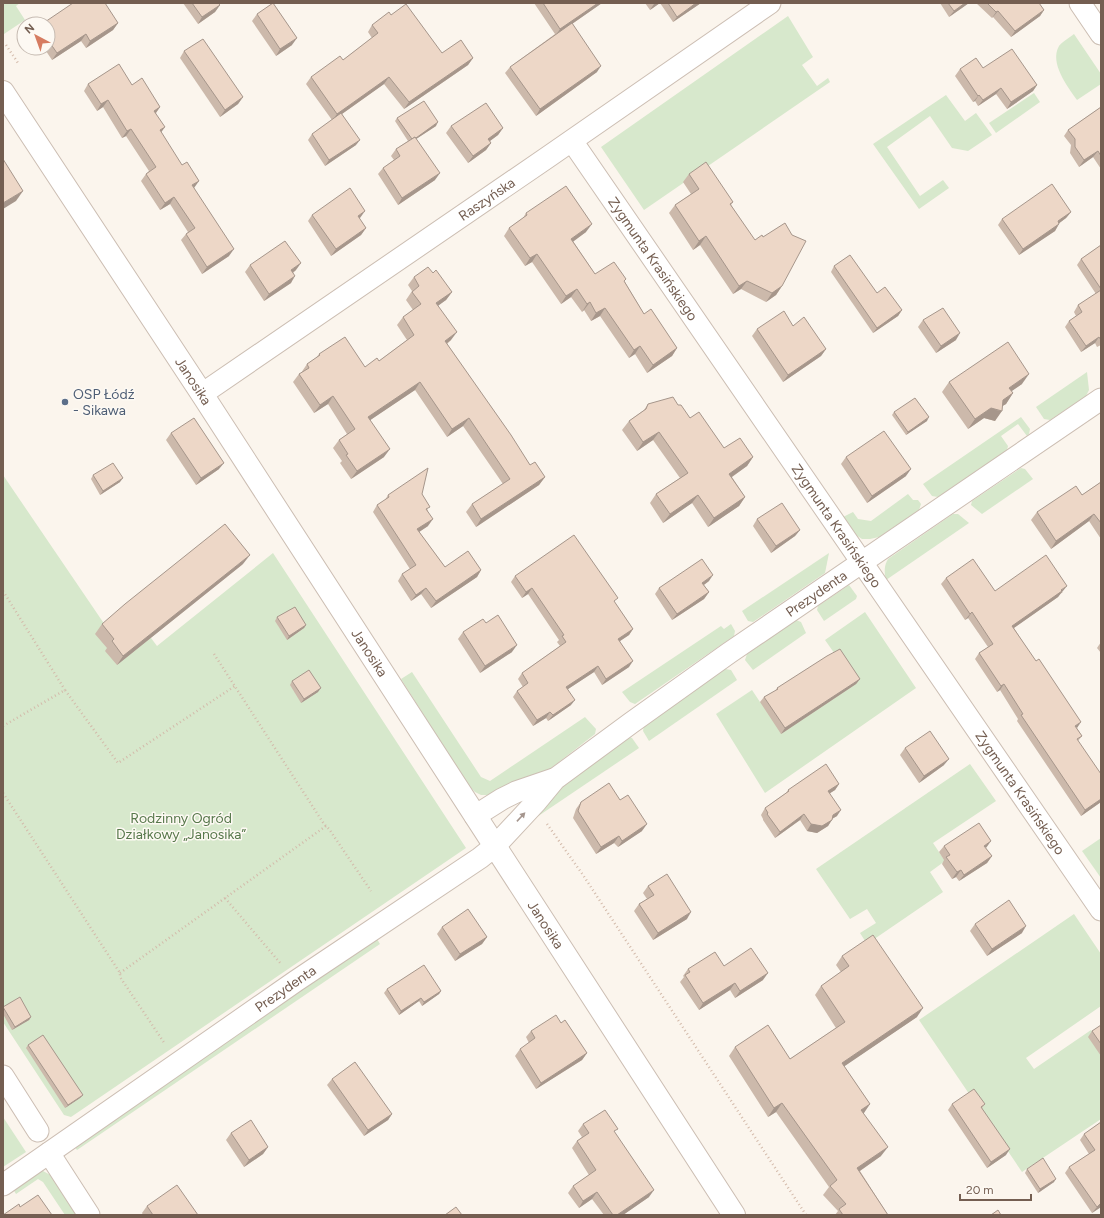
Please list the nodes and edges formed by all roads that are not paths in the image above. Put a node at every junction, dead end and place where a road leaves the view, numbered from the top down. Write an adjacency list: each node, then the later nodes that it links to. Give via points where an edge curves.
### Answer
1 (770, 3): 5 (street, Raszyńska)
2 (1080, 3): 3 (street)
3 (1101, 34)
4 (3, 92): 6 (street, Janosika)
5 (572, 140): 6 (street, Raszyńska); 8 (street, Zygmunta Krasińskiego)
6 (202, 394): 10 (street, Janosika)
7 (1101, 399): 8 (street, Prezydenta)
8 (862, 562): 9 (street, Prezydenta, via 728,653); 12 (street, Zygmunta Krasińskiego)
9 (555, 779): 10 (street, Prezydenta, via 516,792); 11 (street, Prezydenta, one-way to 9)
10 (475, 816): 11 (street, Janosika)
11 (495, 846): 15 (street, Prezydenta); 19 (street, Janosika)
12 (1101, 910)
13 (3, 1076): 14 (street)
14 (38, 1131): 15 (street); 16 (street)
15 (67, 1141): 16 (street, Prezydenta)
16 (40, 1159): 17 (street, Prezydenta); 18 (street)
17 (3, 1185)
18 (89, 1215)
19 (734, 1215)

